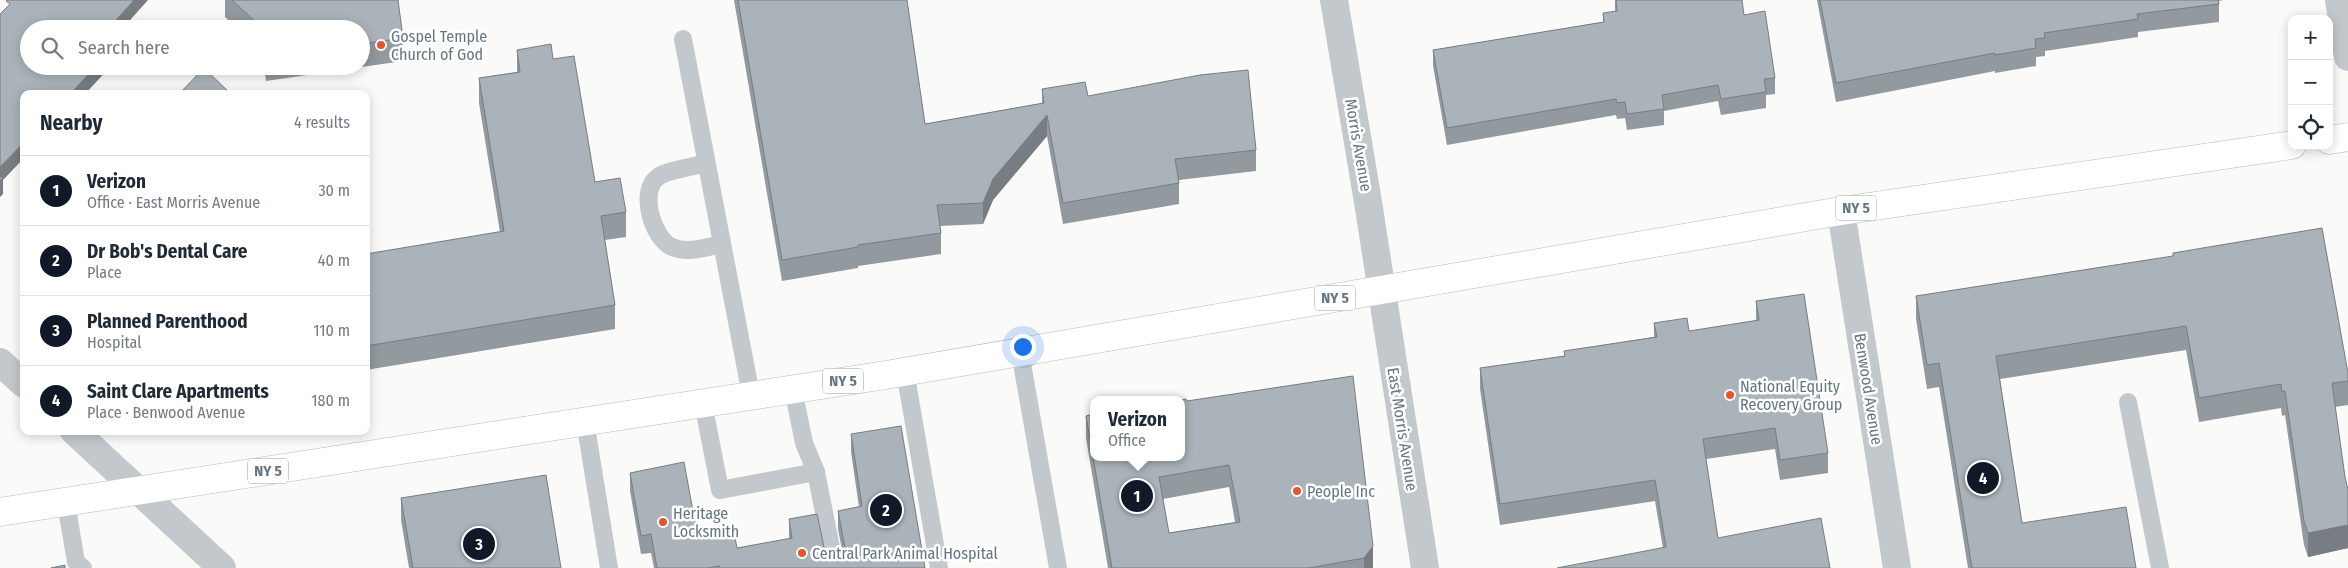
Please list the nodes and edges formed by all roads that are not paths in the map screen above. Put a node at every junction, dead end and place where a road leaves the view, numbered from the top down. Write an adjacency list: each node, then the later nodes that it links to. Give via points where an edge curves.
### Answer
1 (1334, 0): 11 (street, Morris Avenue)
2 (2339, 0): 4 (street)
3 (683, 40): 8 (lane)
4 (2348, 57)
5 (2348, 137): 6 (main road)
6 (2333, 139)
7 (2288, 146): 9 (main road, NY 5)
8 (706, 163): 10 (lane); 10 (lane, via 658,176 648,197 658,237 672,247 690,250)
9 (1841, 211): 11 (main road, NY 5); 33 (street, Benwood Avenue)
10 (722, 244): 17 (lane)
11 (1381, 290): 12 (main road, NY 5); 32 (street, East Morris Avenue)
12 (1020, 352): 14 (main road, NY 5); 31 (lane)
13 (0, 362): 15 (street)
14 (905, 371): 16 (main road, NY 5); 30 (lane)
15 (20, 380)
16 (793, 389): 17 (main road, NY 5); 22 (lane, via 804,443)
17 (751, 396): 19 (main road, NY 5)
18 (2128, 402): 34 (lane)
19 (704, 403): 20 (main road, NY 5); 22 (lane, via 720,490)
20 (585, 421): 23 (main road, NY 5); 28 (lane)
21 (78, 435): 23 (street)
22 (816, 472): 29 (lane)
23 (140, 492): 24 (main road, NY 5); 27 (street)
24 (66, 502): 25 (main road, NY 5); 26 (lane, via 76,562)
25 (0, 512)
26 (83, 568)
27 (222, 568)
28 (609, 568)
29 (835, 568)
30 (939, 568)
31 (1058, 568)
32 (1424, 568)
33 (1897, 568)
34 (2160, 568)

